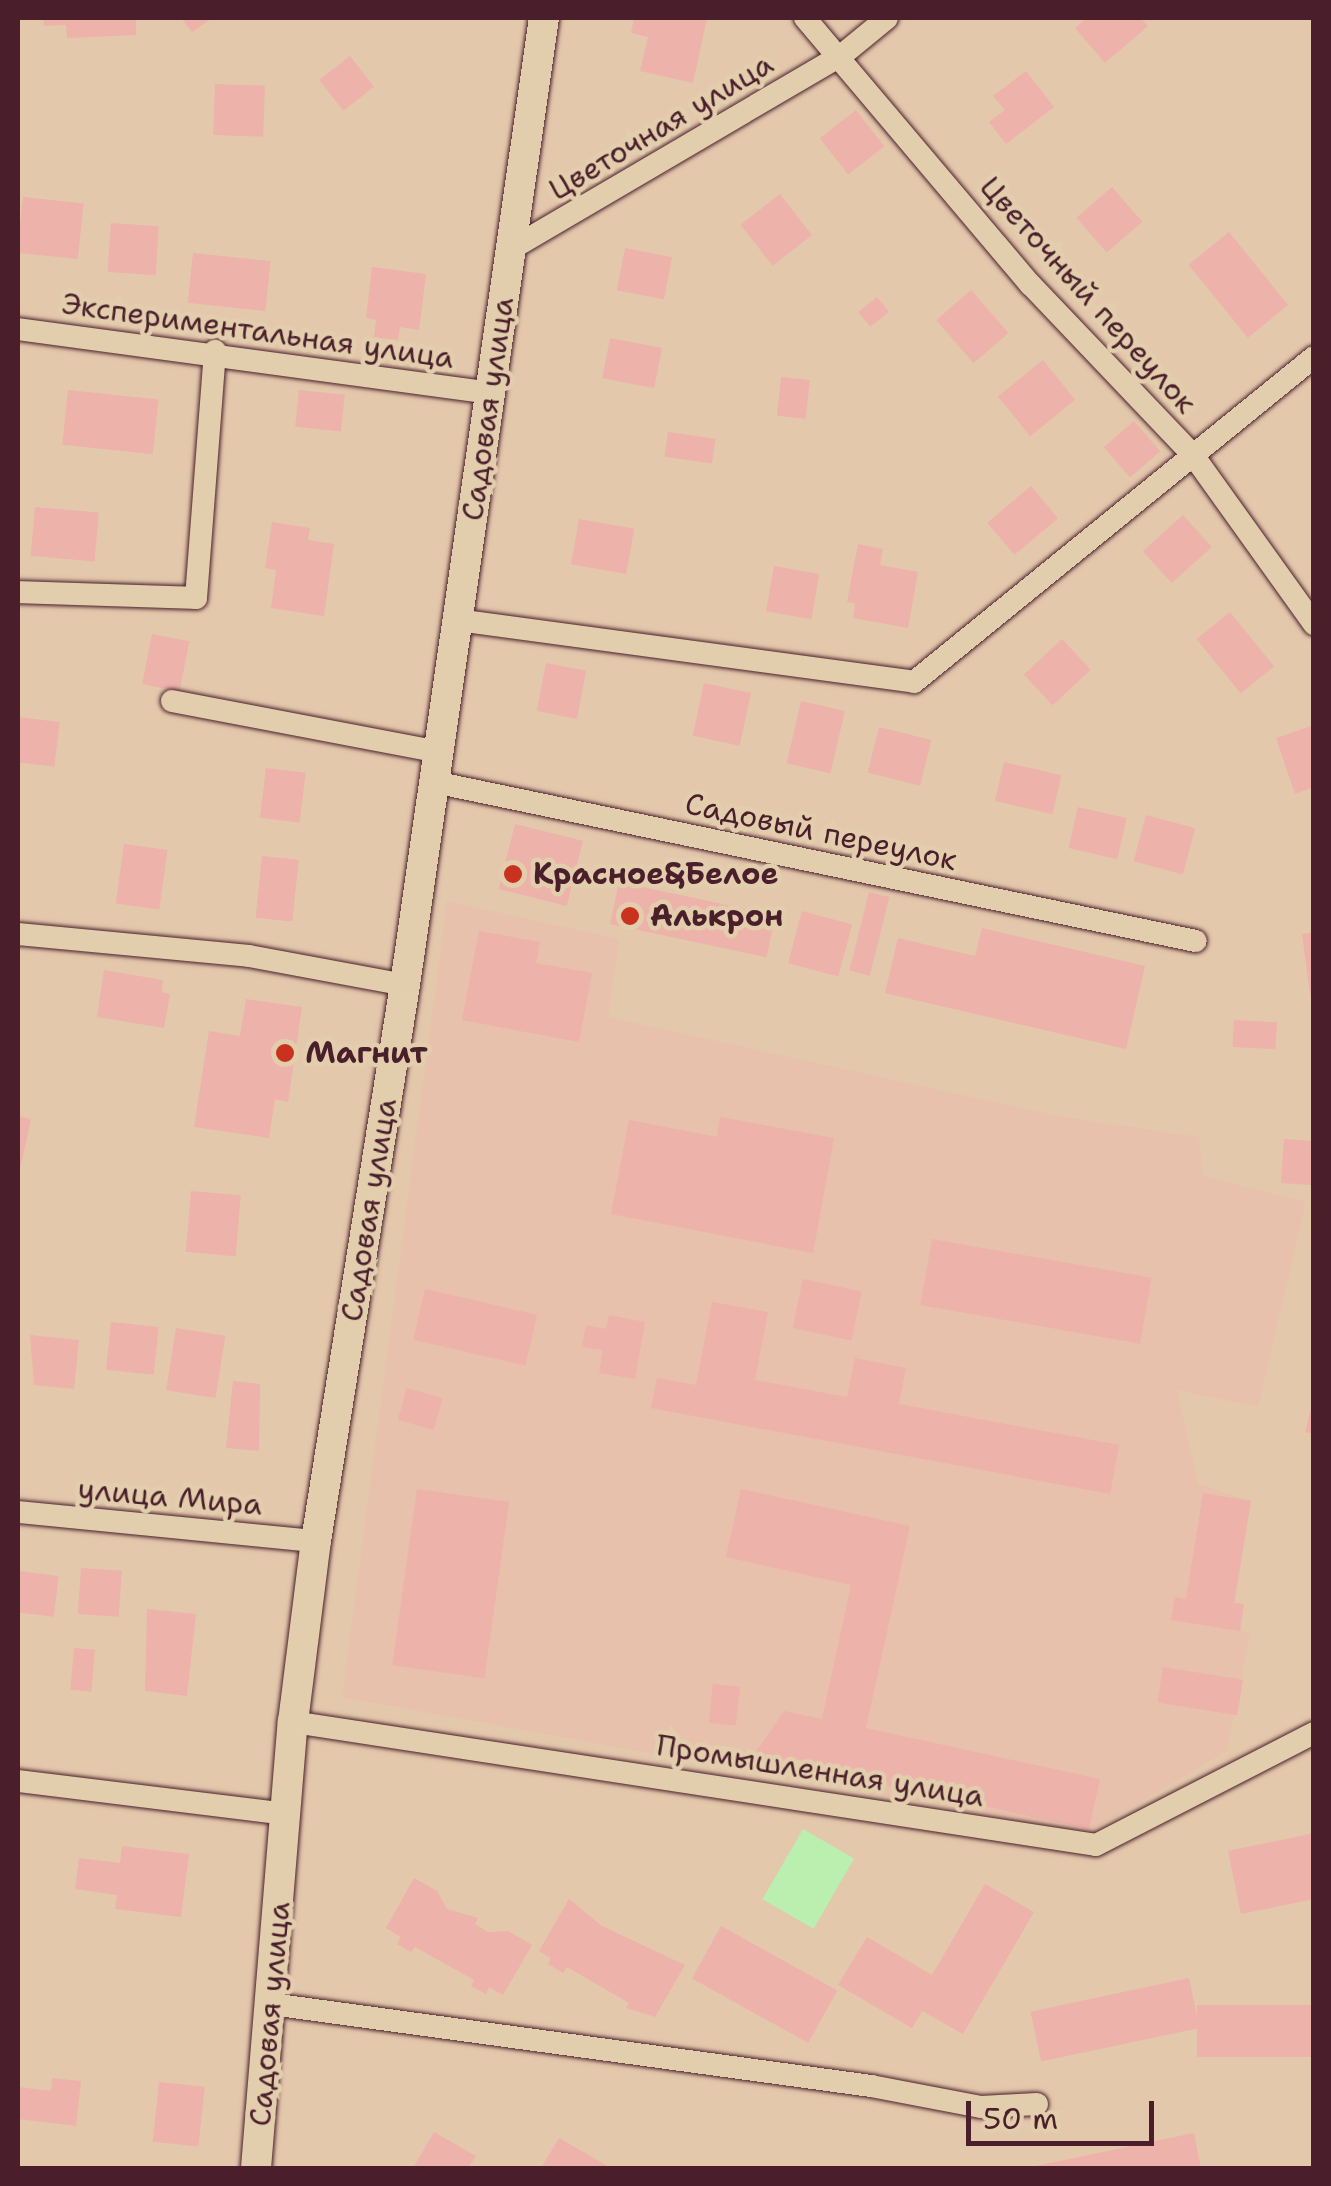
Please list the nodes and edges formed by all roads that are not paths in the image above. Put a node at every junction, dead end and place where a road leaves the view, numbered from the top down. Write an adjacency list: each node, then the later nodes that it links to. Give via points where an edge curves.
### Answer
1 (544, 18): 5 (main road, Садовая улица)
2 (805, 18): 4 (street, Цветочный переулок)
3 (887, 18): 4 (street, Цветочная улица)
4 (842, 55): 5 (street, Цветочная улица); 10 (street, Цветочный переулок, via 1031,285)
5 (511, 249): 9 (main road, Садовая улица)
6 (18, 329): 7 (street, Экспериментальная улица)
7 (215, 351): 9 (street, Экспериментальная улица); 11 (street, via 196,598)
8 (1314, 358): 10 (street)
9 (490, 393): 12 (main road, Садовая улица)
10 (1193, 456): 12 (street, via 914,682); 13 (street, Цветочный переулок)
11 (18, 592)
12 (458, 620): 15 (main road, Садовая улица)
13 (1314, 624)
14 (172, 701): 15 (street, Садовый переулок)
15 (437, 767): 17 (street, Садовый переулок); 18 (main road, Садовая улица)
16 (18, 934): 18 (street, via 249,956)
17 (1196, 941)
18 (405, 985): 20 (main road, Садовая улица)
19 (18, 1512): 20 (street, улица Мира)
20 (316, 1541): 21 (main road, Садовая улица)
21 (293, 1722): 22 (street, Промышленная улица, via 1096,1845); 24 (main road, Садовая улица)
22 (1314, 1733)
23 (18, 1781): 24 (street)
24 (286, 1814): 25 (main road, Садовая улица)
25 (271, 2004): 26 (street, via 980,2108); 27 (main road, Садовая улица)
26 (1037, 2104)
27 (256, 2168)

